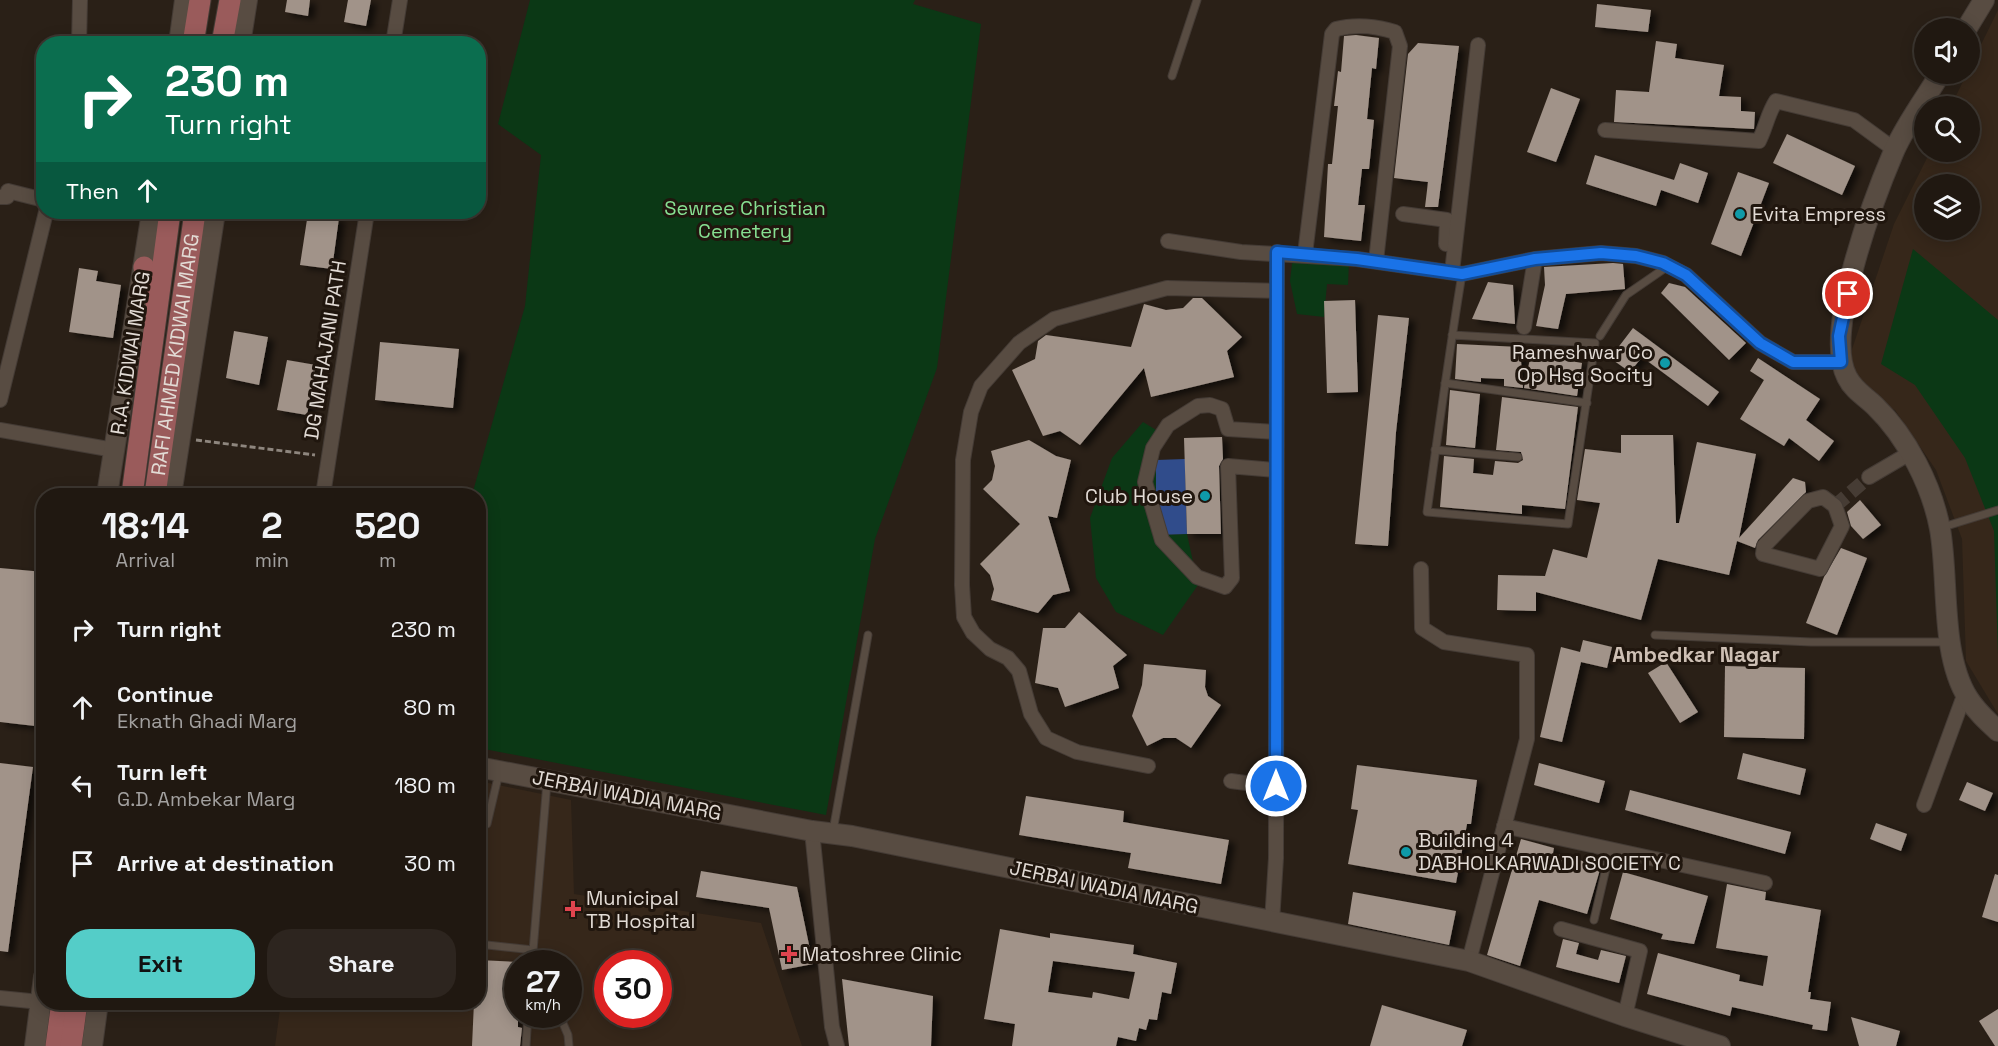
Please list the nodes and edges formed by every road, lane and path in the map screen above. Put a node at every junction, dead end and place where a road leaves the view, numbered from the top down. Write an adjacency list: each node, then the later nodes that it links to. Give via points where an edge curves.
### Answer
1 (80, 0): 10 (street)
2 (185, 0): 11 (main road)
3 (200, 0): 12 (main road)
4 (230, 0): 13 (main road)
5 (247, 0): 14 (main road)
6 (400, 0): 15 (street)
7 (1197, 0): 17 (lane)
8 (1984, 0): 9 (main road)
9 (1973, 18)
10 (79, 36)
11 (179, 36)
12 (194, 36)
13 (223, 36)
14 (241, 36)
15 (394, 36)
16 (1478, 45): 30 (street)
17 (1172, 76)
18 (1935, 84): 20 (main road)
19 (1605, 130): 20 (street, via 1759,141 1776,101 1854,120)
20 (1895, 150): 46 (main road, via 1842,314)
21 (0, 197): 22 (street, via 7,197 8,191)
22 (36, 198)
23 (1403, 214): 30 (street, via 1444,219)
24 (44, 219): 48 (street)
25 (151, 219): 39 (main road, R.A. KIDWAI MARG)
26 (169, 219): 42 (main road)
27 (194, 219): 62 (main road, RAFI AHMED KIDWAI MARG)
28 (213, 219): 52 (main road)
29 (366, 219): 56 (street, DG MAHAJANI PATH)
30 (1452, 227): 40 (street)
31 (1168, 241): 32 (street, via 1241,252)
32 (1277, 252): 33 (street); 41 (street)
33 (1305, 254): 36 (street); 36 (street, via 1332,34 1346,26 1383,28 1395,32 1400,46)
34 (1403, 259): 37 (street)
35 (1535, 259): 38 (street, via 1601,253 1636,256); 40 (street); 43 (street)
36 (1376, 261): 37 (street)
37 (1424, 265): 40 (street)
38 (1668, 266): 45 (lane, via 1626,295); 46 (street, via 1686,275 1760,343 1793,362)
39 (144, 267): 42 (main road); 53 (main road, R.A. KIDWAI MARG)
40 (1450, 270): 44 (lane)
41 (1276, 291): 51 (street); 74 (street, via 1167,288 1054,319 1019,343 981,386 971,412 963,460 964,618 973,633 990,649 1008,658 1018,671 1031,714 1046,738 1077,752)
42 (157, 305): 61 (main road)
43 (1524, 327)
44 (1452, 335): 47 (lane); 49 (lane, via 1595,343)
45 (1600, 336)
46 (1841, 362): 55 (main road, via 1857,392 1875,406)
47 (1444, 383): 49 (lane); 54 (lane)
48 (0, 400)
49 (1587, 403): 54 (lane, via 1569,525 1427,512)
50 (0, 430): 53 (street)
51 (1276, 432): 58 (street); 58 (street, via 1228,429 1222,409 1210,405 1197,406 1168,426 1153,448 1145,482 1162,540 1197,577 1225,587 1232,578 1228,466)
52 (180, 438): 56 (path); 63 (main road)
53 (114, 450): 60 (main road, R.A. KIDWAI MARG)
54 (1435, 450): 57 (lane)
55 (1910, 453): 59 (street); 67 (main road, via 1927,485)
56 (328, 457): 64 (street, DG MAHAJANI PATH)
57 (1518, 457)
58 (1276, 471): 79 (street)
59 (1869, 477)
60 (108, 488)
61 (133, 488)
62 (164, 488)
63 (165, 488)
64 (324, 488)
65 (1835, 506): 65 (street, via 1822,497 1808,501 1764,546 1763,554 1820,569 1841,530)
66 (1998, 510): 67 (lane)
67 (1940, 528): 71 (main road)
68 (1421, 569): 82 (street, via 1422,628 1444,642 1527,655 1527,739)
69 (868, 635): 84 (lane)
70 (1655, 635): 71 (lane, via 1811,642)
71 (1952, 642): 72 (main road)
72 (1965, 693): 73 (main road); 80 (street)
73 (1998, 731)
74 (1148, 766)
75 (486, 768): 76 (main road, JERBAI WADIA MARG)
76 (499, 770): 77 (main road, JERBAI WADIA MARG); 81 (lane)
77 (548, 779): 83 (main road, JERBAI WADIA MARG); 91 (lane)
78 (1231, 781): 79 (street)
79 (1276, 786): 88 (street)
80 (1924, 805)
81 (486, 824)
82 (1504, 826): 85 (street); 92 (street)
83 (812, 831): 84 (main road, JERBAI WADIA MARG); 108 (street)
84 (832, 833): 88 (main road, JERBAI WADIA MARG)
85 (1611, 851): 86 (street); 87 (lane)
86 (1765, 883)
87 (1594, 920)
88 (1272, 922): 92 (main road, JERBAI WADIA MARG)
89 (1561, 929): 99 (street, via 1640,951)
90 (486, 945): 91 (lane)
91 (533, 950)
92 (1469, 961): 99 (main road, JERBAI WADIA MARG)
93 (0, 998): 94 (street)
94 (36, 1002)
95 (39, 1010): 102 (main road)
96 (61, 1010): 103 (main road)
97 (76, 1010): 104 (main road)
98 (97, 1010): 105 (main road)
99 (1625, 1016): 109 (main road, JERBAI WADIA MARG)
100 (527, 1028): 106 (lane)
101 (565, 1028): 107 (lane)
102 (35, 1046)
103 (56, 1046)
104 (71, 1046)
105 (92, 1046)
106 (525, 1046)
107 (569, 1046)
108 (837, 1046)
109 (1720, 1046)

